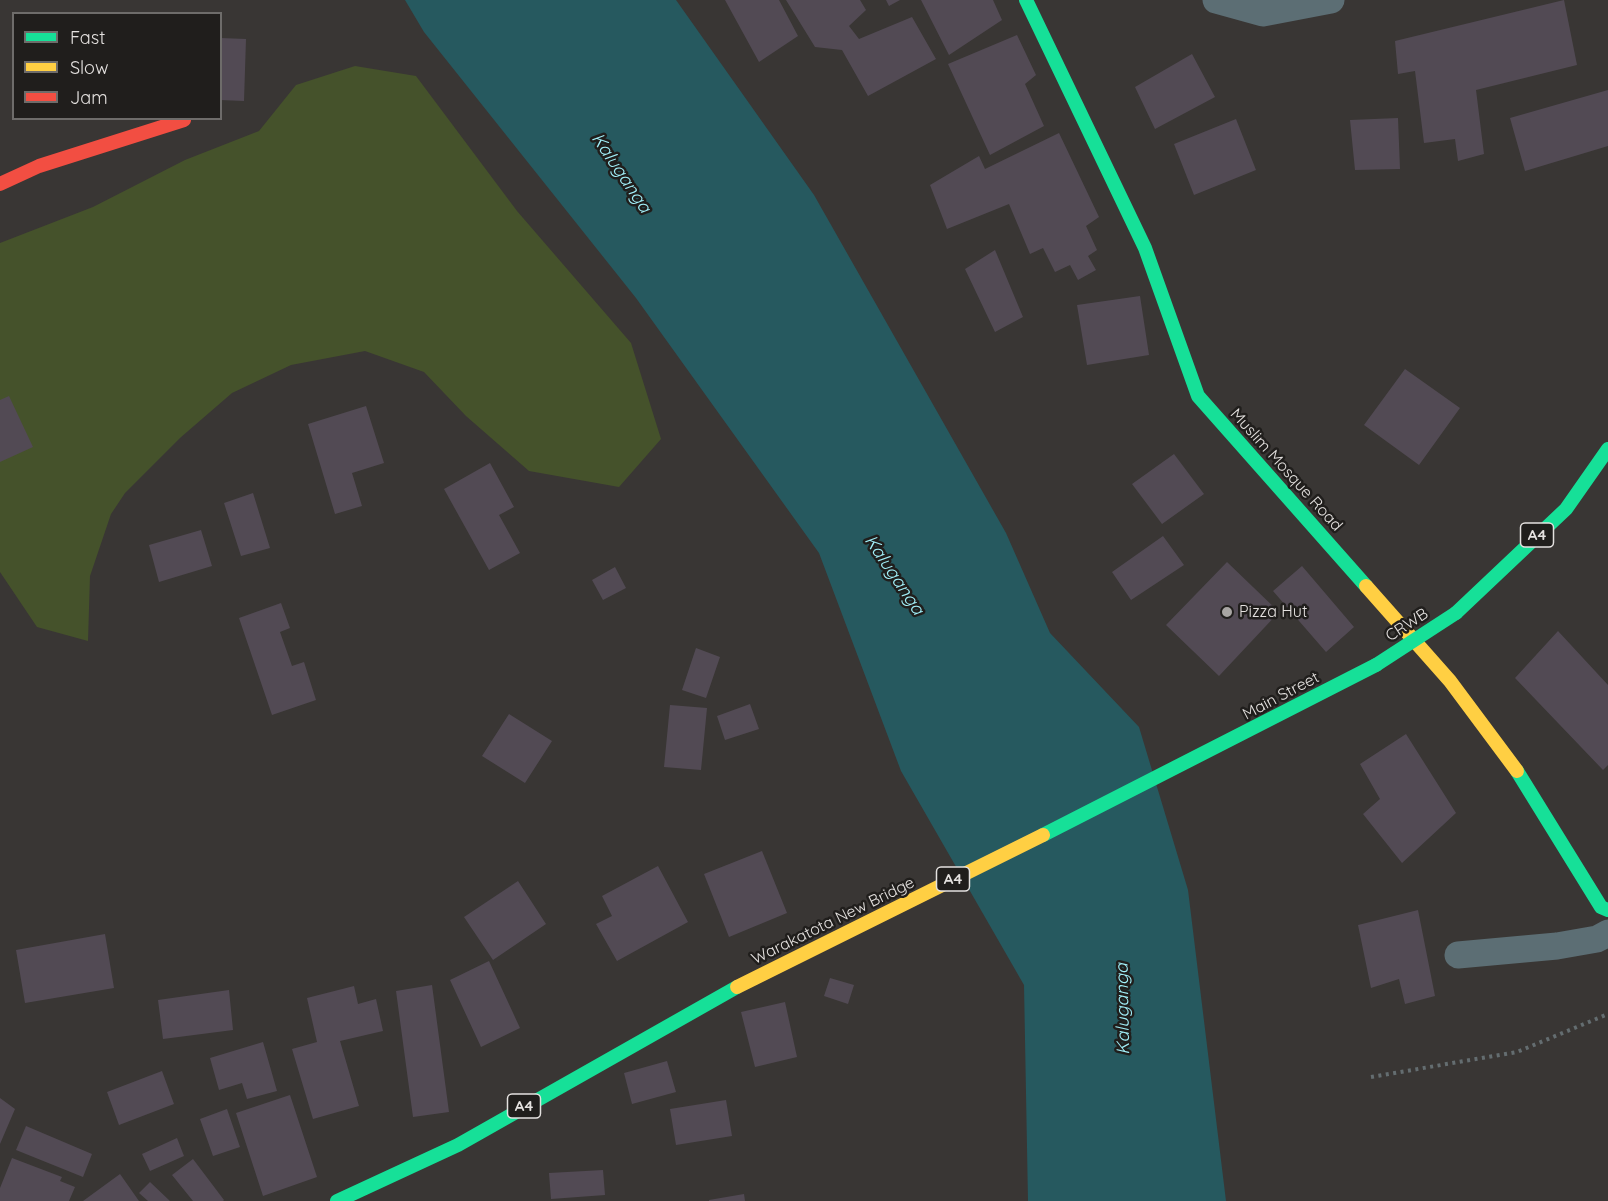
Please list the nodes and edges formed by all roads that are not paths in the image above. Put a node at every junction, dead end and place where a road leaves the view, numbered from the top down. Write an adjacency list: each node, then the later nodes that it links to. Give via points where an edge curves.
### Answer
1 (1026, 0): 9 (main road, Muslim Mosque Road, via 1145,248 1198,396 1450,681 1527,783 1601,907)
2 (1216, 0): 3 (street, via 1263,13)
3 (1331, 0)
4 (184, 120): 5 (main road, via 39,166)
5 (0, 184)
6 (1608, 449): 7 (main road, CRWB / A4, bridge, via 1566,508 1456,613)
7 (1376, 665): 8 (main road, Main Street / A4)
8 (1202, 756): 12 (main road, Warakatota New Bridge / A4, via 705,1003 458,1144)
9 (1608, 910)
10 (1608, 933): 11 (street, via 1597,939 1557,946)
11 (1458, 955)
12 (337, 1201)

